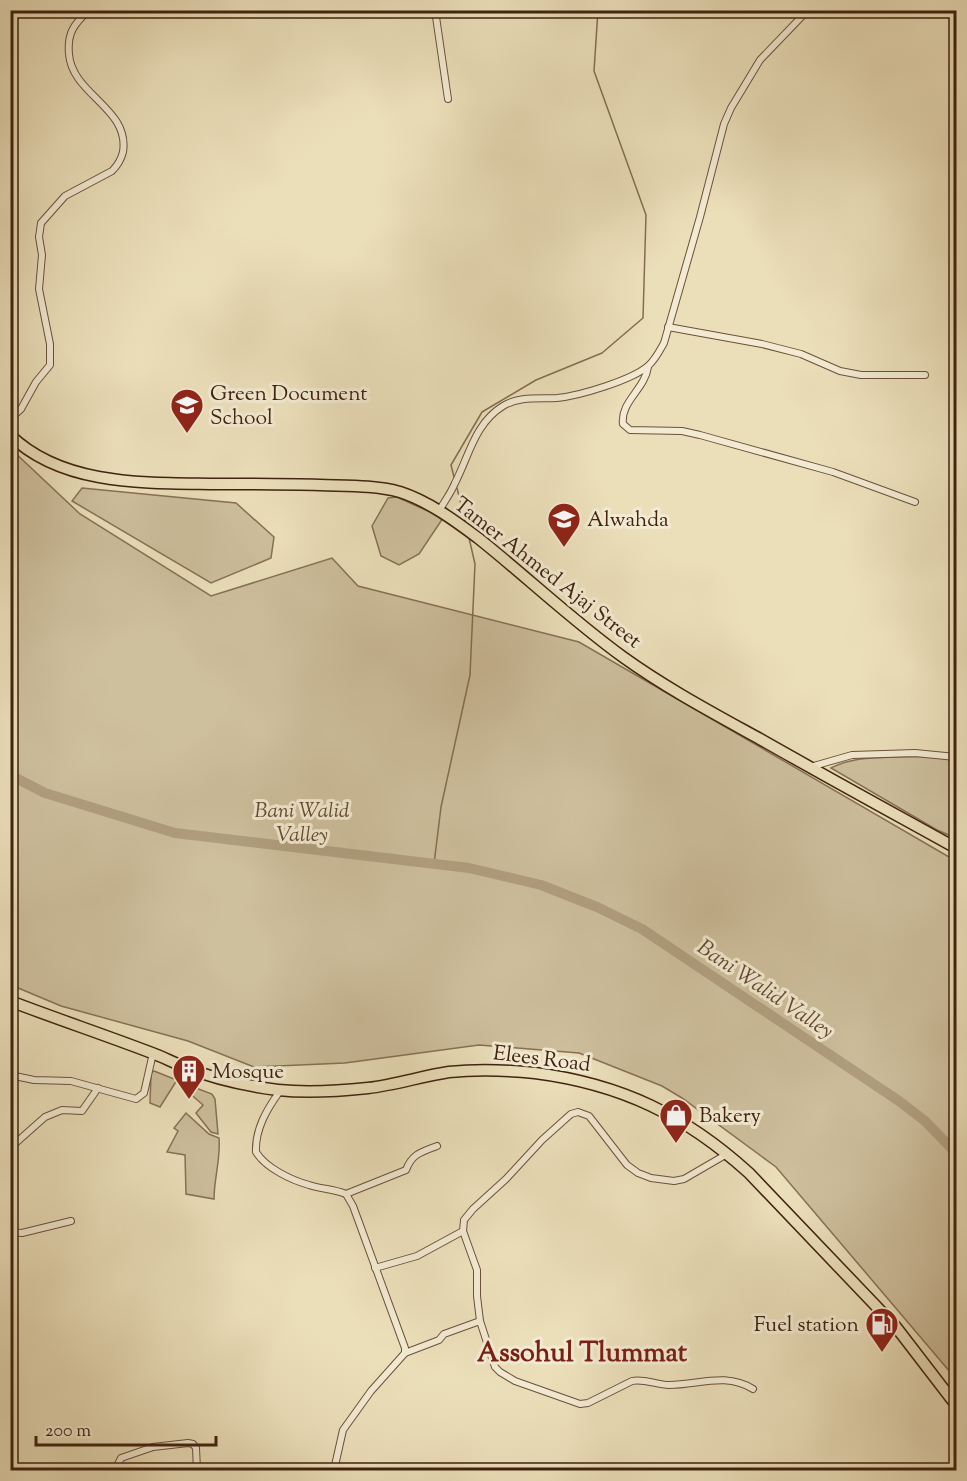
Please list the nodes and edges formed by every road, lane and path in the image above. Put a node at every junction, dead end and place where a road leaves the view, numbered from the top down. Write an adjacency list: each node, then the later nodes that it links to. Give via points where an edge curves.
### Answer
1 (89, 10): 8 (street, via 73,25 69,35 69,61 74,75 120,126 122,158 112,171 61,200 41,223 39,289 50,344 50,365)
2 (435, 10): 4 (street)
3 (808, 10): 5 (street, via 760,60 731,108)
4 (448, 99)
5 (669, 327): 6 (street); 7 (street, via 762,344 850,373)
6 (648, 366): 10 (street, via 644,382 624,412 623,424 630,430 682,430 833,472); 11 (street, via 626,378 569,396 520,400 502,406 474,438 456,483)
7 (926, 375)
8 (10, 419)
9 (10, 435): 11 (main road, Tamer Ahmed Ajaj Street, via 49,462 105,477 369,487 401,492)
10 (915, 502)
11 (439, 511): 13 (main road, Tamer Ahmed Ajaj Street, via 497,553 621,656)
12 (957, 757): 13 (street, via 915,753 852,755)
13 (809, 767): 14 (main road, Tamer Ahmed Ajaj Street)
14 (957, 848)
15 (10, 1001): 16 (main road, Elees Road)
16 (153, 1053): 18 (street, via 140,1098 132,1100); 19 (main road, Elees Road, via 186,1068)
17 (10, 1075): 18 (street)
18 (98, 1088): 21 (street, via 82,1111 62,1110 45,1117)
19 (280, 1090): 22 (main road, Elees Road, via 370,1088 476,1070 558,1076 614,1089 659,1109); 23 (street, via 260,1126 256,1147 259,1156 308,1185)
20 (437, 1146): 23 (street, via 416,1153 406,1170)
21 (10, 1148)
22 (727, 1153): 25 (street, via 684,1179 651,1178 627,1165 589,1116 571,1114 472,1209 464,1220); 31 (main road, Elees Road, via 880,1310)
23 (346, 1194): 27 (street)
24 (71, 1221): 26 (street, via 22,1233)
25 (463, 1231): 27 (street, via 417,1257); 28 (street, via 477,1270)
26 (10, 1232)
27 (375, 1268): 29 (street)
28 (480, 1321): 29 (street); 30 (street, via 500,1372 580,1404 639,1379 671,1385 728,1380)
29 (405, 1353): 34 (street, via 343,1430)
30 (753, 1389)
31 (957, 1405)
32 (118, 1470): 33 (street, via 121,1458 153,1447 188,1443 196,1448)
33 (197, 1470)
34 (334, 1470)

